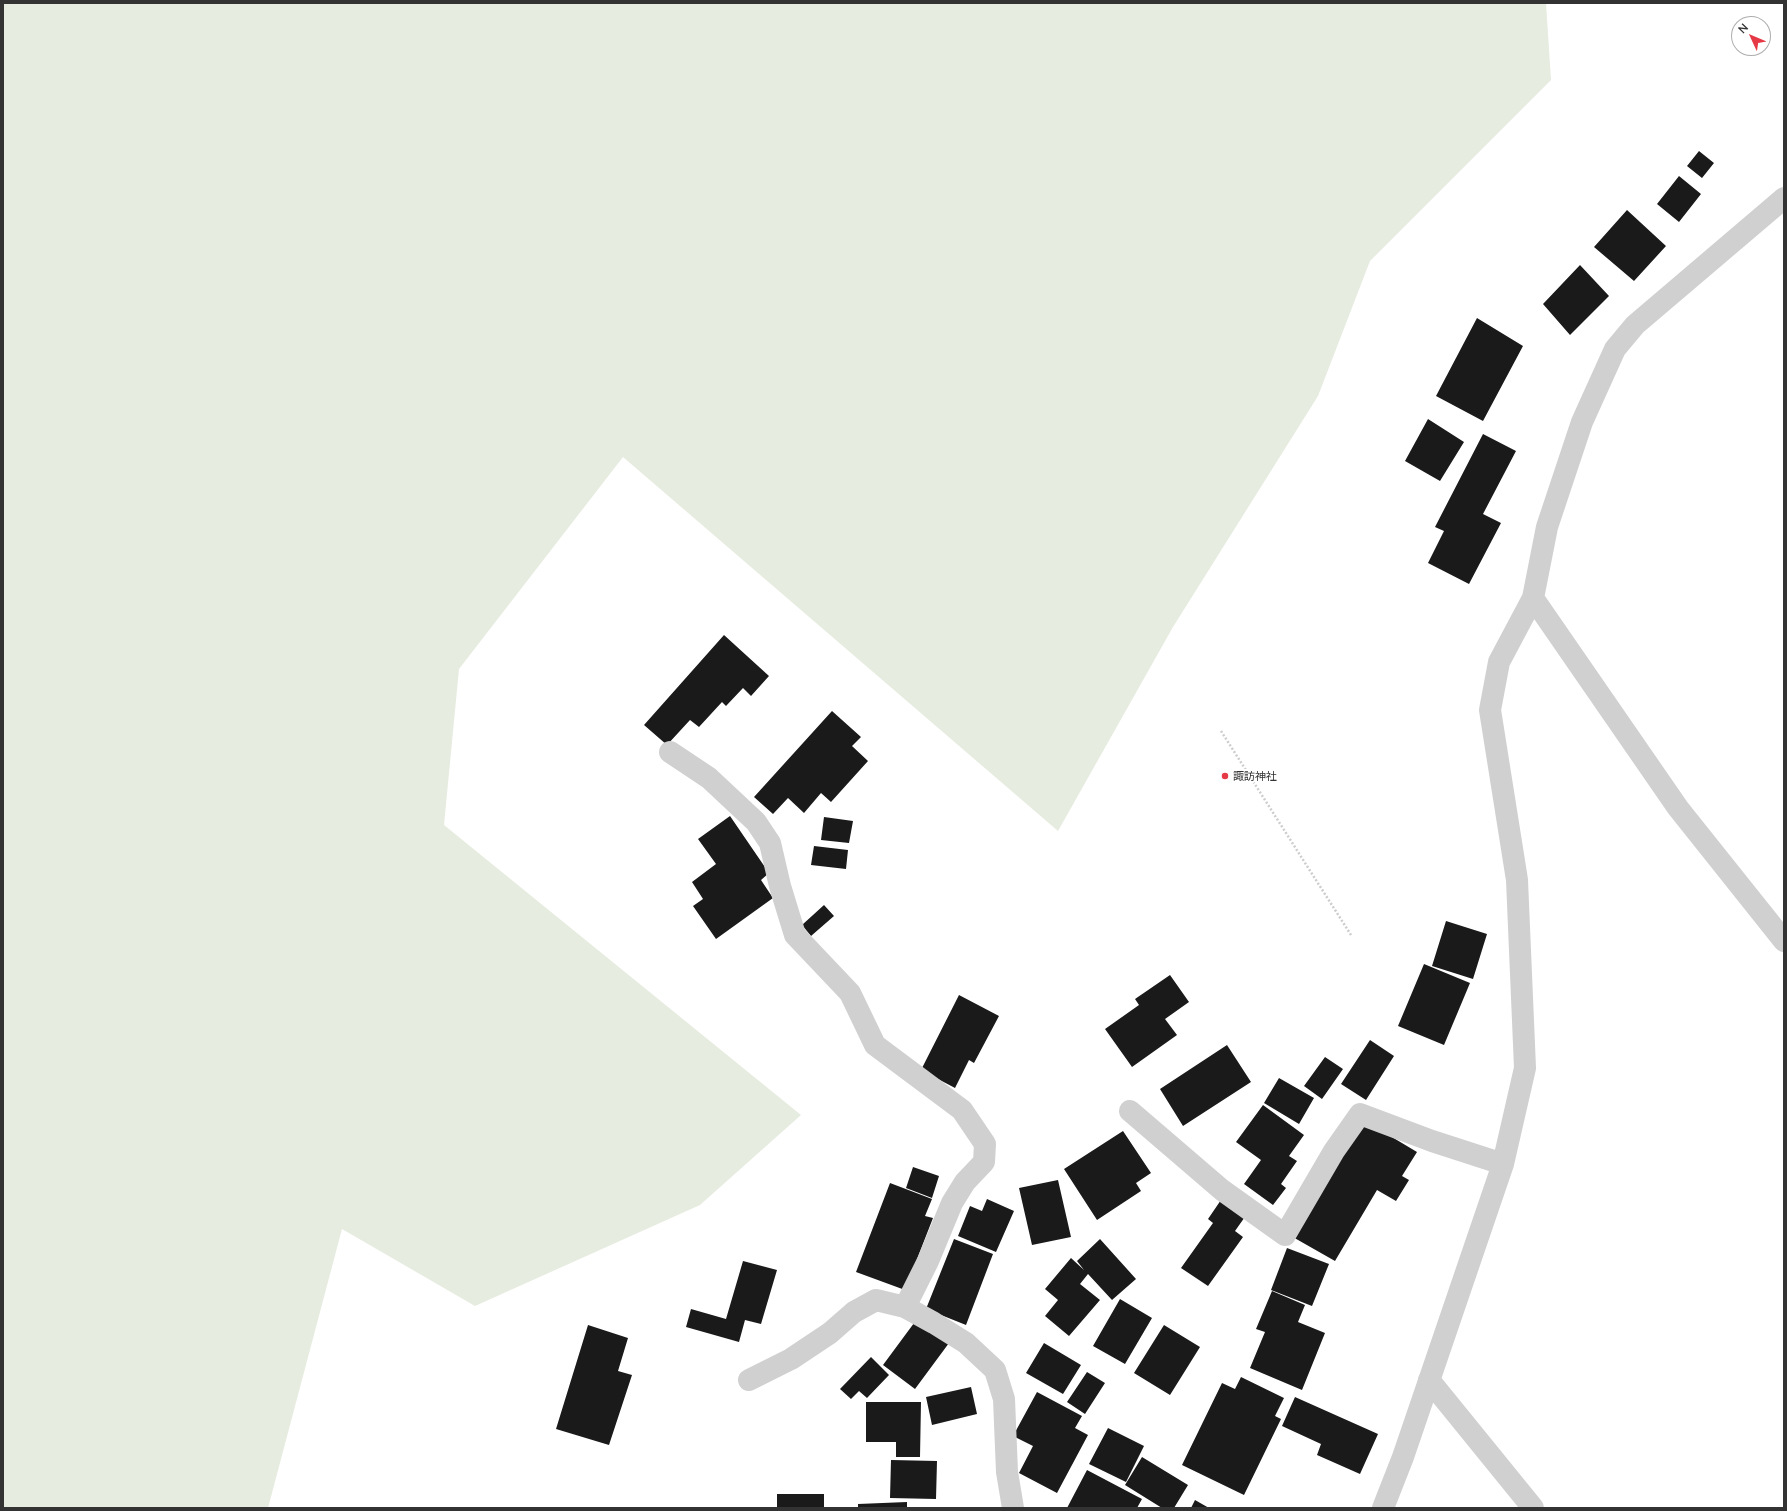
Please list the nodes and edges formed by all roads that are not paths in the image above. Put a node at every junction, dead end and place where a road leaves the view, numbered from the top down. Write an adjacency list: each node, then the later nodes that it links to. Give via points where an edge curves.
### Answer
1 (1784, 198): 2 (street, via 1635,325 1616,349 1582,422 1547,527)
2 (1533, 598): 4 (street, via 1678,808); 6 (street, via 1500,662 1490,710 1517,880 1525,1068)
3 (670, 752): 7 (street, via 709,778 756,822 770,843 795,936 850,993 875,1045 962,1110 985,1144 984,1162 965,1182 952,1203 928,1261)
4 (1784, 941)
5 (1130, 1111): 6 (street, via 1222,1190 1285,1235 1334,1151 1360,1114)
6 (1503, 1164): 9 (street)
7 (905, 1307): 8 (street, via 876,1300 854,1312 830,1333 791,1359); 10 (street, via 966,1343 995,1370 1004,1399 1007,1472)
8 (749, 1380)
9 (1429, 1380): 11 (street); 12 (street)
10 (1013, 1508)
11 (1383, 1508)
12 (1533, 1508)

